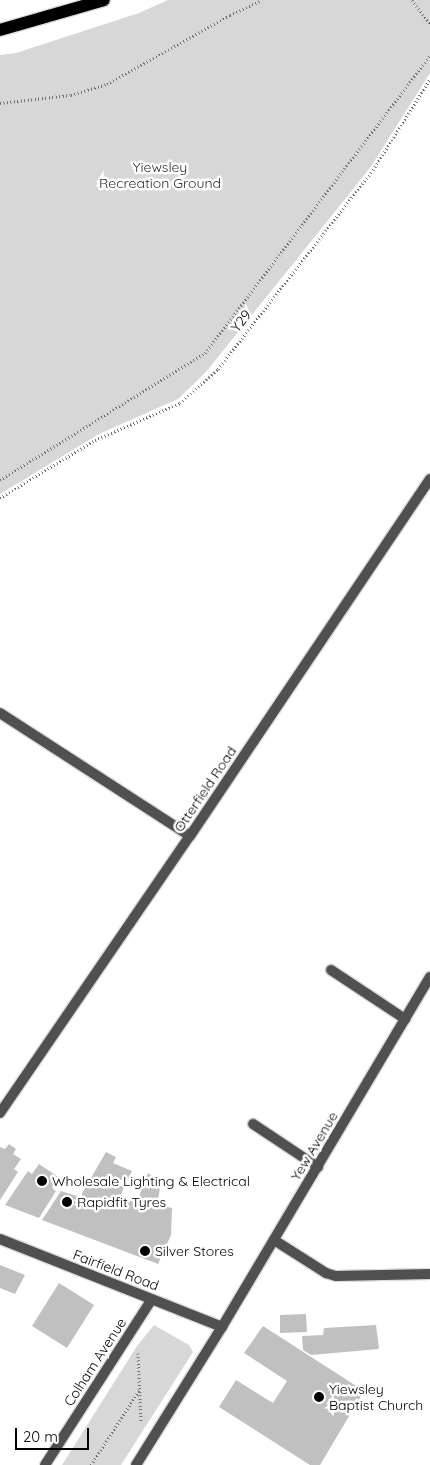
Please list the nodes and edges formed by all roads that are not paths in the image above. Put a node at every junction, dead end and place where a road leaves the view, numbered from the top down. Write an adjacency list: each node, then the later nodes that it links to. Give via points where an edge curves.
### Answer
1 (104, 0): 2 (main road)
2 (0, 30)
3 (430, 479): 5 (street, Otterfield Road)
4 (0, 713): 5 (street)
5 (190, 836): 9 (street, Otterfield Road)
6 (330, 970): 8 (street)
7 (430, 977): 8 (street, Yew Avenue)
8 (405, 1019): 11 (street, Yew Avenue)
9 (0, 1113)
10 (253, 1124): 11 (street)
11 (318, 1168): 13 (street, Yew Avenue)
12 (0, 1239): 15 (street, Fairfield Road)
13 (274, 1240): 14 (street, via 336,1276); 16 (street, Yew Avenue)
14 (430, 1274)
15 (152, 1299): 16 (street, Fairfield Road); 17 (street, Colham Avenue)
16 (222, 1327): 18 (street)
17 (45, 1465)
18 (136, 1465)

